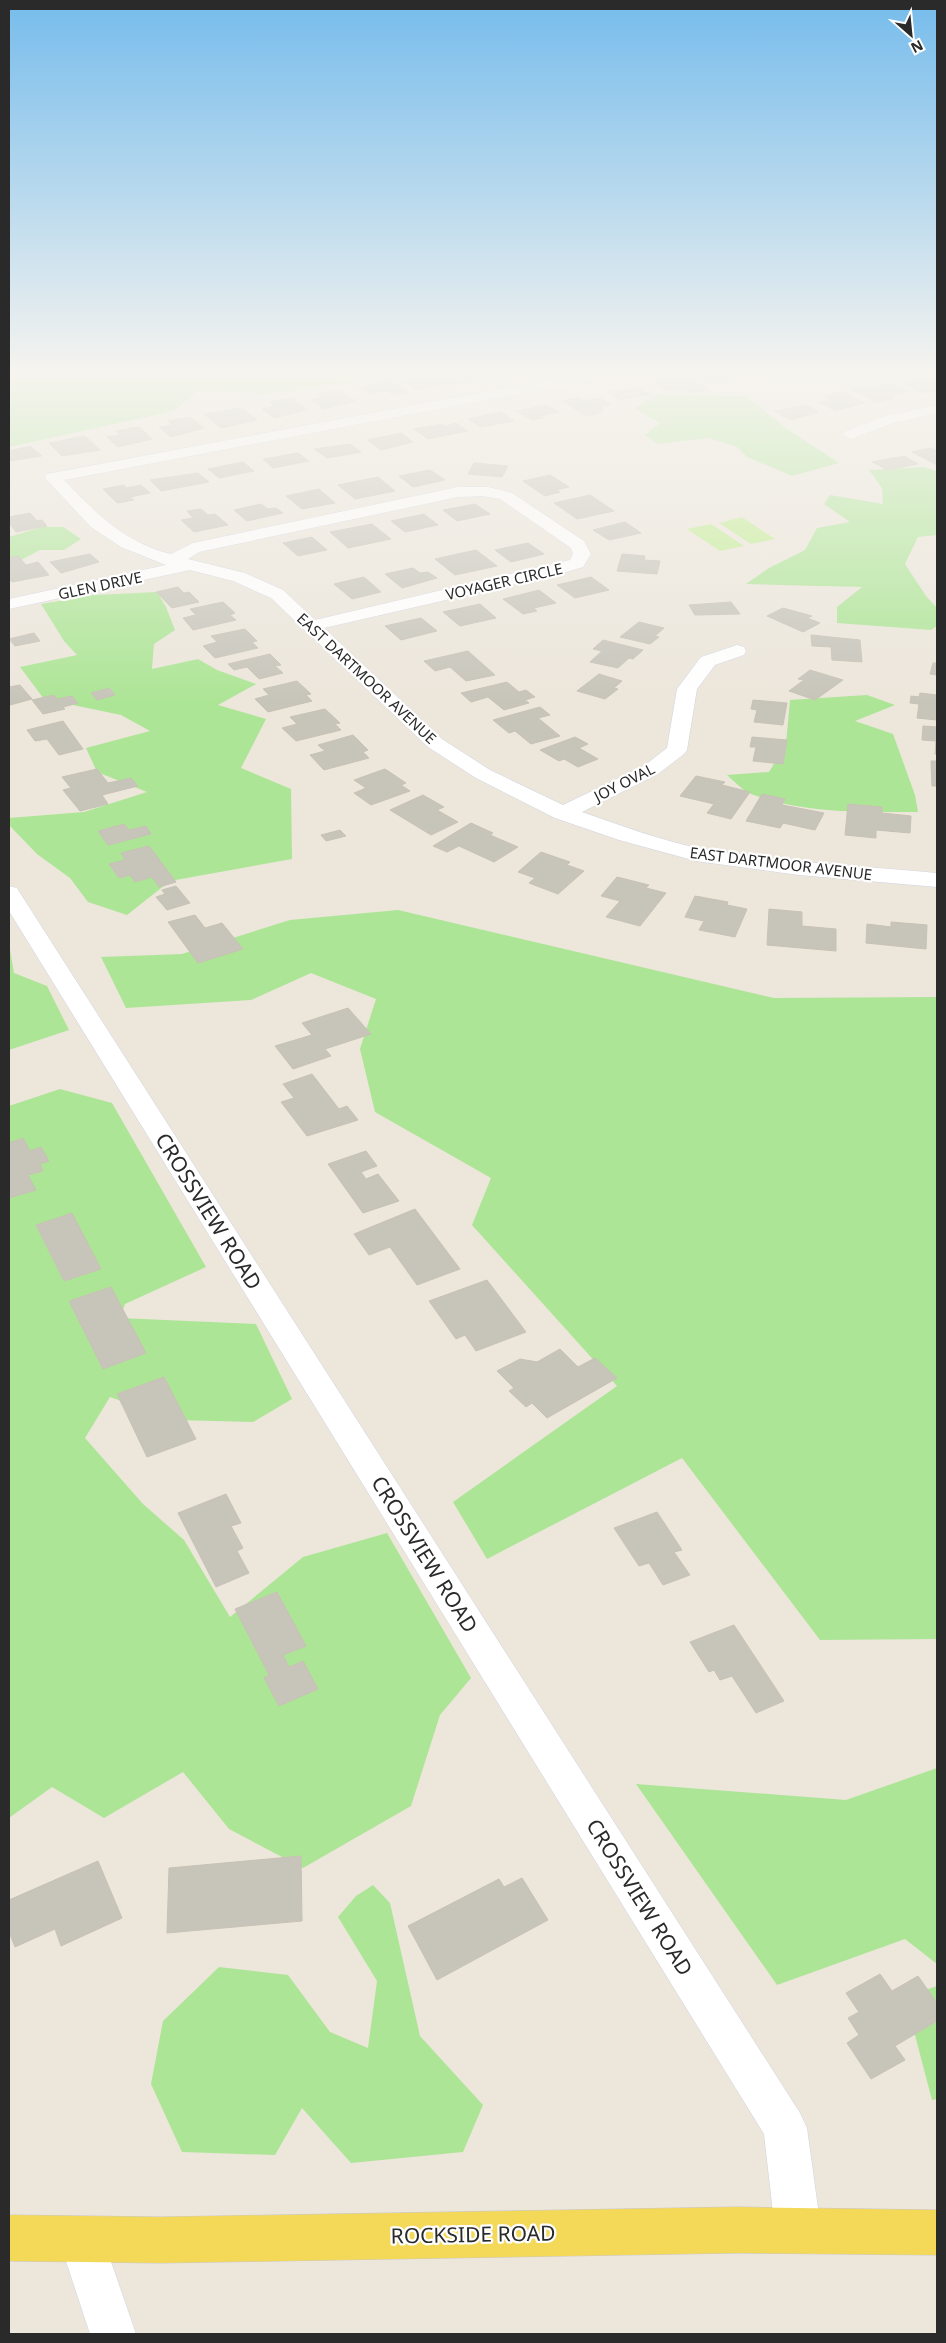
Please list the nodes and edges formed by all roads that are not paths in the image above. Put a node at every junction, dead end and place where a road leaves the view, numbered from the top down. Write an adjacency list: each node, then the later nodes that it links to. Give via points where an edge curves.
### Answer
1 (60, 484): 2 (street, EAST DARTMOOR AVENUE, via 97,523 127,543)
2 (172, 561): 3 (street, EAST DARTMOOR AVENUE); 5 (street, VOYAGER CIRCLE, via 193,548 476,490 506,496 578,544 582,554 577,563 563,568)
3 (192, 565): 4 (street, GLEN DRIVE); 5 (street, EAST DARTMOOR AVENUE, via 239,577 277,594)
4 (9, 604)
5 (310, 626): 7 (street, EAST DARTMOOR AVENUE, via 435,743 484,774)
6 (737, 651): 7 (street, JOY OVAL, via 708,661 687,689 677,750 651,770)
7 (563, 813): 8 (street, EAST DARTMOOR AVENUE, via 696,854 799,868)
8 (937, 880)
9 (9, 893): 10 (street, CROSSVIEW ROAD, via 785,2128)
10 (798, 2230): 11 (main road, ROCKSIDE ROAD); 13 (main road, ROCKSIDE ROAD)
11 (937, 2233)
12 (9, 2238): 13 (main road, ROCKSIDE ROAD)
13 (82, 2240): 14 (street)
14 (113, 2334)

